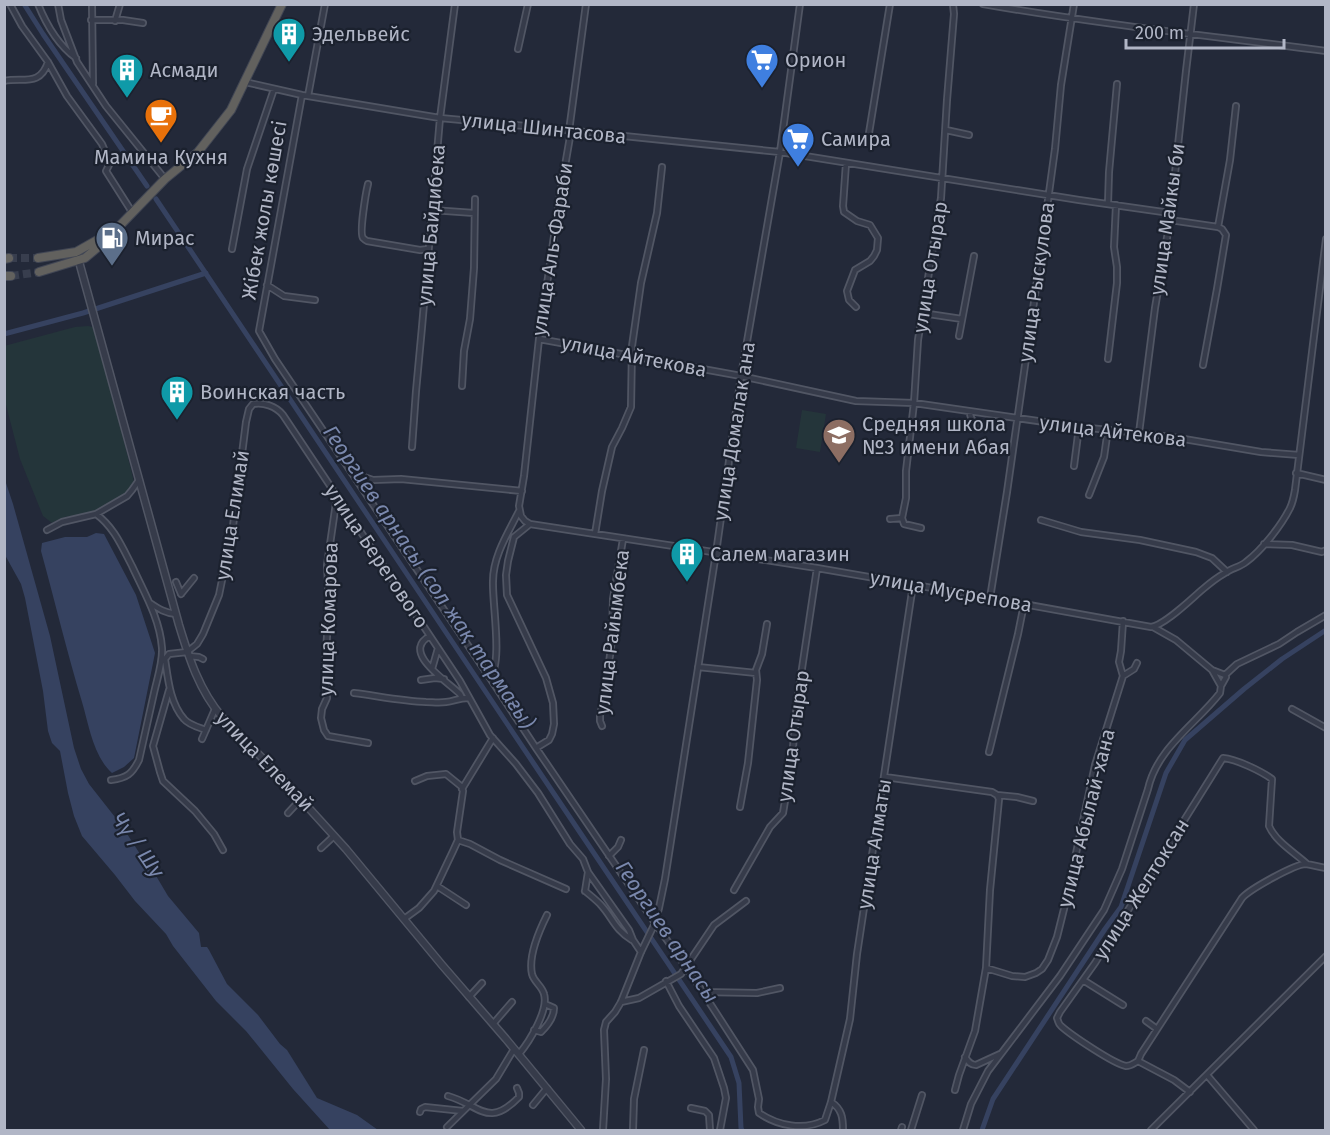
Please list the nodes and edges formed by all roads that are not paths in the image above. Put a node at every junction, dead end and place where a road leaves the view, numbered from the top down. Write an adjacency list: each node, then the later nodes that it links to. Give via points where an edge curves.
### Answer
1 (10, 4): 25 (street)
2 (38, 4): 24 (street, via 64,48)
3 (58, 4): 24 (street)
4 (92, 4): 18 (street)
5 (120, 4): 19 (street)
6 (282, 4): 29 (highway)
7 (325, 4): 33 (street, Жібек жолы көшесі)
8 (455, 4): 37 (street, улица Байдибека)
9 (528, 4): 22 (street)
10 (586, 4): 39 (street, улица Аль-Фараби)
11 (800, 4): 42 (street, улица Домалак ана)
12 (890, 4): 40 (street)
13 (953, 4): 38 (street, улица Отырар)
14 (983, 4): 17 (street)
15 (1074, 4): 17 (street, улица Рыскулова)
16 (1194, 4): 21 (street, улица Майкы би)
17 (1071, 19): 21 (street); 48 (street, улица Рыскулова)
18 (91, 20): 19 (street); 30 (street)
19 (115, 21): 20 (street)
20 (143, 23)
21 (1191, 34): 23 (street); 55 (street, улица Майкы би)
22 (518, 49)
23 (1326, 51)
24 (76, 58): 30 (street)
25 (48, 62): 27 (street, via 35,79); 53 (street, via 102,144 110,163 106,171)
26 (17, 74): 27 (street)
27 (19, 80): 28 (street)
28 (4, 81)
29 (244, 82): 32 (street, улица Шинтасова); 46 (highway, via 231,110 198,152)
30 (93, 84): 35 (street)
31 (1117, 84): 50 (street)
32 (274, 89): 33 (street, улица Шинтасова); 59 (street, Жібек жолы көшесі, via 247,169)
33 (305, 96): 37 (street, улица Шинтасова); 65 (street, Жібек жолы көшесі)
34 (112, 101): 35 (street)
35 (106, 106): 46 (street)
36 (1236, 106): 57 (street)
37 (440, 118): 39 (street, улица Шинтасова); 52 (street, улица Байдибека)
38 (946, 130): 41 (street); 45 (street, улица Отырар)
39 (570, 131): 42 (street, улица Шинтасова); 71 (street, улица Аль-Фараби)
40 (869, 133)
41 (969, 135)
42 (780, 152): 43 (street, улица Шинтасова); 75 (street, улица Домалак ана)
43 (846, 163): 45 (street, улица Шинтасова); 67 (street, via 844,212 870,225 878,238 874,256 855,270 847,291)
44 (662, 167): 72 (street, улица Райымбека)
45 (943, 178): 48 (street, улица Шинтасова); 68 (street, улица Отырар)
46 (165, 180): 53 (highway)
47 (368, 184): 60 (street, via 363,238 392,246)
48 (1049, 195): 50 (street, улица Шинтасова); 80 (street, улица Рыскулова)
49 (475, 199): 54 (street, улица Байдибека)
50 (1108, 204): 51 (street, улица Шинтасова)
51 (1116, 206): 55 (street, улица Шинтасова); 73 (street, via 1117,283)
52 (432, 210): 54 (street); 60 (street, улица Байдибека)
53 (132, 212): 61 (highway, via 114,231)
54 (474, 213): 76 (street, улица Байдибека, via 474,268)
55 (1170, 213): 56 (street, улица Майкы би)
56 (1170, 220): 57 (street); 84 (street, улица Майкы би)
57 (1218, 227): 74 (street, via 1226,237)
58 (1326, 239): 86 (street)
59 (232, 249)
60 (429, 249): 85 (street, улица Байдибека)
61 (77, 256): 63 (highway); 64 (highway); 90 (street, улица Елемай)
62 (974, 256): 69 (street, улица Отырар)
63 (38, 258)
64 (39, 272)
65 (267, 285): 66 (street, via 284,296); 88 (street, Жібек жолы көшесі, via 259,331)
66 (315, 300)
67 (856, 307)
68 (922, 313): 69 (street); 77 (street, улица Отырар)
69 (962, 319): 70 (street, улица Отырар)
70 (960, 336)
71 (538, 339): 72 (street, улица Айтекова); 92 (street, улица Аль-Фараби)
72 (632, 357): 75 (street, улица Айтекова); 103 (street, улица Райымбека, via 631,407 612,447)
73 (1108, 359)
74 (1203, 365)
75 (741, 376): 77 (street, улица Айтекова, via 856,401); 107 (street, улица Домалак ана)
76 (462, 386)
77 (914, 403): 78 (street, улица Айтекова); 97 (street, улица Отырар)
78 (970, 412): 80 (street, улица Айтекова); 81 (street, via 974,423)
79 (283, 415): 94 (street, улица Берегового); 125 (street, улица Елимай, via 280,410 258,403 249,409 219,595 203,634)
80 (1017, 419): 82 (street, улица Айтекова); 113 (street, улица Рыскулова)
81 (986, 427)
82 (1079, 427): 83 (street, улица Айтекова); 87 (street)
83 (1108, 429): 84 (street, улица Айтекова); 93 (street, via 1104,457)
84 (1139, 433): 86 (street, улица Айтекова)
85 (412, 447)
86 (1299, 455): 89 (street)
87 (1074, 466)
88 (351, 473): 92 (street, via 373,480 401,479); 134 (street)
89 (1296, 473): 91 (street); 105 (street, via 1291,506)
90 (139, 479): 96 (street, via 126,496); 117 (street, улица Елемай)
91 (1326, 480)
92 (522, 491): 95 (street, улица Аль-Фараби)
93 (1089, 495)
94 (337, 496): 123 (street, улица Берегового); 149 (street, улица Комарова, via 327,565 327,698 321,717 328,736)
95 (519, 511): 100 (street); 134 (street, улица Аль-Фараби, via 498,554 492,580 496,641 495,669)
96 (96, 514): 102 (street); 114 (street, via 111,528)
97 (902, 518): 98 (street); 101 (street, via 904,524)
98 (890, 519)
99 (1041, 520): 109 (street, via 1081,532 1196,552 1212,558)
100 (530, 524): 103 (street, улица Мусрепова); 150 (street, via 514,537 506,575 507,595 546,678 553,703 552,734)
101 (921, 528)
102 (46, 530)
103 (595, 534): 104 (street, улица Мусрепова)
104 (623, 539): 107 (street, улица Мусрепова); 144 (street, улица Райымбека, via 600,715)
105 (1264, 544): 106 (street); 109 (street, via 1246,562)
106 (1326, 550)
107 (716, 553): 108 (street, улица Мусрепова); 128 (street, улица Домалак ана)
108 (817, 568): 112 (street, улица Мусрепова); 172 (street, улица Отырар, via 783,813 770,827)
109 (1227, 572): 122 (street)
110 (194, 578): 111 (street, via 181,594)
111 (176, 582)
112 (912, 585): 113 (street, улица Мусрепова); 152 (street, улица Алматы)
113 (990, 598): 115 (street, улица Мусрепова)
114 (150, 603): 116 (street); 119 (street)
115 (1024, 604): 120 (street, улица Мусрепова); 151 (street)
116 (166, 613): 117 (street); 119 (street)
117 (176, 614): 125 (street, улица Елемай)
118 (1326, 615): 132 (street, via 1237,664)
119 (154, 616): 153 (street, via 162,649 139,760 133,771)
120 (1123, 621): 122 (street); 133 (street, улица Абылай-хана, via 1119,662)
121 (767, 624): 131 (street)
122 (1153, 627): 130 (street, via 1176,640)
123 (430, 636): 124 (street, улица Берегового); 129 (street, via 419,647)
124 (438, 648): 129 (street); 141 (street, улица Берегового)
125 (188, 654): 126 (street); 138 (street, via 169,654 165,659); 142 (street, улица Елемай)
126 (203, 659)
127 (1137, 663): 133 (street)
128 (698, 667): 131 (street); 177 (street, улица Домалак ана)
129 (432, 669): 135 (street)
130 (1212, 670): 132 (street); 137 (street)
131 (756, 673): 159 (street)
132 (1225, 675): 137 (street)
133 (1123, 676): 182 (street, улица Абылай-хана, via 1095,765 1064,909 1048,960 1042,969 1025,977)
134 (490, 678): 150 (street)
135 (444, 679): 136 (street); 140 (street)
136 (421, 680)
137 (1221, 686): 199 (street, via 1220,693 1160,759 1104,910)
138 (170, 688): 146 (street, via 184,719); 165 (street, via 153,746 160,772)
139 (354, 693): 140 (street, via 415,701)
140 (462, 698): 141 (street)
141 (469, 698): 147 (street, улица Берегового)
142 (214, 709): 146 (street); 157 (street, улица Елемай)
143 (1292, 709): 145 (street)
144 (602, 726)
145 (1326, 728)
146 (206, 730): 148 (street)
147 (493, 738): 155 (street); 169 (street, улица Берегового, via 538,793)
148 (201, 739)
149 (368, 743)
150 (536, 748): 166 (street)
151 (989, 752)
152 (885, 777): 156 (street); 209 (street, улица Алматы, via 850,1019)
153 (111, 780)
154 (415, 781): 155 (street, via 447,772)
155 (462, 789): 162 (street)
156 (997, 795): 158 (street); 182 (street)
157 (301, 799): 160 (street); 161 (street, улица Елемай)
158 (1033, 801)
159 (740, 807)
160 (288, 813)
161 (334, 836): 164 (street); 176 (street, улица Елемай)
162 (458, 840): 170 (street); 171 (street)
163 (621, 840): 166 (street)
164 (321, 848)
165 (223, 850)
166 (609, 856): 177 (street)
167 (1307, 864): 168 (street); 183 (street, улица Желтоксан, via 1276,838 1269,826 1272,779 1223,758); 195 (street, via 1242,898)
168 (1326, 868)
169 (588, 872): 178 (street, улица Берегового); 178 (street, улица Берегового, via 583,893 600,904 610,920)
170 (437, 886): 174 (street); 176 (street, via 429,899)
171 (566, 889)
172 (734, 890)
173 (746, 901): 181 (street, via 714,926)
174 (466, 905)
175 (547, 915): 191 (street, via 537,936 532,966 534,979 544,992)
176 (404, 919): 188 (street, улица Елемай)
177 (654, 926): 179 (street, улица Домалак ана); 181 (street, улица Алматы)
178 (633, 940): 179 (street, улица Берегового)
179 (641, 952): 190 (street)
180 (1326, 956): 202 (street)
181 (684, 966): 184 (street, via 681,974); 187 (street, улица Алматы)
182 (986, 968): 200 (street, via 975,1031)
183 (1083, 980): 192 (street); 201 (street, улица Желтоксан, via 1060,1012 1059,1024 1125,1066)
184 (668, 982): 190 (street, via 639,998); 220 (street, via 714,1059 721,1078 726,1098)
185 (482, 983): 188 (street)
186 (780, 988): 187 (street, via 757,993)
187 (703, 992): 209 (street, улица Алматы, via 753,1070 759,1113 779,1123 803,1127 825,1120)
188 (470, 997): 194 (street, улица Елемай)
189 (512, 1002): 194 (street)
190 (621, 1002): 217 (street, via 604,1030)
191 (544, 1004): 196 (street); 196 (street, via 555,1011 541,1032)
192 (1123, 1005)
193 (1146, 1021): 195 (street)
194 (493, 1024): 198 (street, улица Елемай)
195 (1157, 1029): 201 (street)
196 (534, 1030): 198 (street)
197 (644, 1050): 218 (street, via 634,1099)
198 (517, 1051): 204 (street, улица Елемай); 210 (street)
199 (1002, 1053): 200 (street, via 976,1065); 223 (street, via 974,1097)
200 (966, 1056): 205 (street)
201 (1138, 1061): 206 (street)
202 (1207, 1075): 206 (street); 225 (street)
203 (517, 1088): 210 (street, via 519,1097 493,1114)
204 (547, 1088): 211 (street); 216 (street, улица Елемай)
205 (955, 1090)
206 (1190, 1092): 224 (street)
207 (922, 1095): 222 (street)
208 (448, 1096): 210 (street)
209 (831, 1102): 221 (street, via 842,1113)
210 (470, 1105): 214 (street)
211 (533, 1105)
212 (691, 1108): 219 (street, via 709,1115)
213 (420, 1112): 214 (street, via 425,1107)
214 (463, 1112): 215 (street)
215 (447, 1127)
216 (580, 1131)
217 (603, 1131)
218 (633, 1131)
219 (710, 1131)
220 (720, 1131)
221 (843, 1131)
222 (911, 1131)
223 (963, 1131)
224 (1151, 1131)
225 (1254, 1131)

